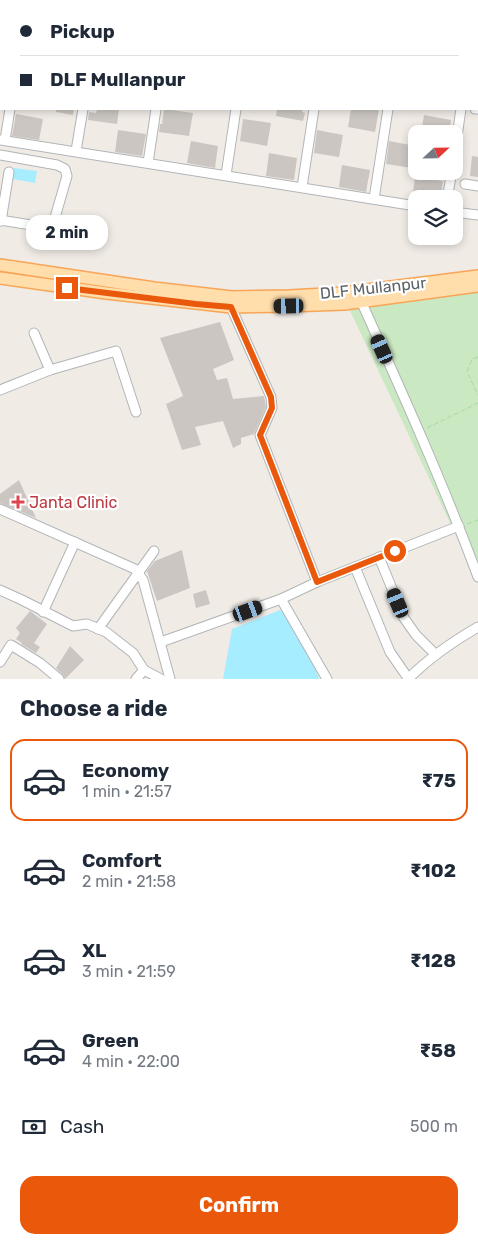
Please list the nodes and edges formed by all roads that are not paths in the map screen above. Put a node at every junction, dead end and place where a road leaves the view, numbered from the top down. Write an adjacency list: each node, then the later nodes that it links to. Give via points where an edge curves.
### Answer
1 (10, 110): 9 (street)
2 (83, 110): 10 (street)
3 (156, 110): 12 (street)
4 (236, 110): 14 (street)
5 (314, 110): 17 (street)
6 (388, 110): 18 (street)
7 (461, 110): 8 (street)
8 (459, 125)
9 (2, 140): 10 (street)
10 (76, 152): 12 (street)
11 (0, 155): 22 (street, via 57,165 65,169 67,176 49,228)
12 (148, 163): 14 (street)
13 (9, 172): 22 (street)
14 (226, 175): 17 (street)
15 (465, 184): 16 (street)
16 (478, 186)
17 (302, 188): 18 (street)
18 (374, 199): 19 (street)
19 (408, 205)
20 (463, 214): 21 (street)
21 (478, 216)
22 (1, 220)
23 (0, 265): 24 (main road, DLF Mullanpur, via 232,296 343,293)
24 (478, 276)
25 (0, 278): 28 (main road, DLF Mullanpur)
26 (478, 286): 27 (main road, DLF Mullanpur)
27 (361, 301): 28 (main road, DLF Mullanpur); 34 (street)
28 (231, 307): 41 (street, via 271,397 272,408 260,435)
29 (34, 333): 30 (street)
30 (50, 370): 31 (street); 32 (street, via 116,351)
31 (0, 390)
32 (136, 412)
33 (0, 509): 35 (street)
34 (459, 526): 37 (street); 40 (street)
35 (74, 542): 39 (street); 44 (street)
36 (154, 551): 39 (street)
37 (379, 557): 38 (street); 48 (street, via 404,618)
38 (355, 566): 41 (street); 56 (street, via 390,652)
39 (138, 573): 45 (street); 47 (street, via 143,580)
40 (478, 576)
41 (317, 582): 43 (street)
42 (0, 590): 44 (street)
43 (281, 599): 47 (street); 55 (street)
44 (43, 612): 45 (street, via 73,626 87,624)
45 (98, 628): 50 (street, via 133,653)
46 (478, 628): 48 (street)
47 (161, 642): 54 (street)
48 (435, 654): 56 (street)
49 (0, 662): 51 (street, via 11,645)
50 (144, 670): 52 (street); 53 (street)
51 (59, 679)
52 (136, 679)
53 (161, 679)
54 (170, 679)
55 (327, 679)
56 (408, 679)

